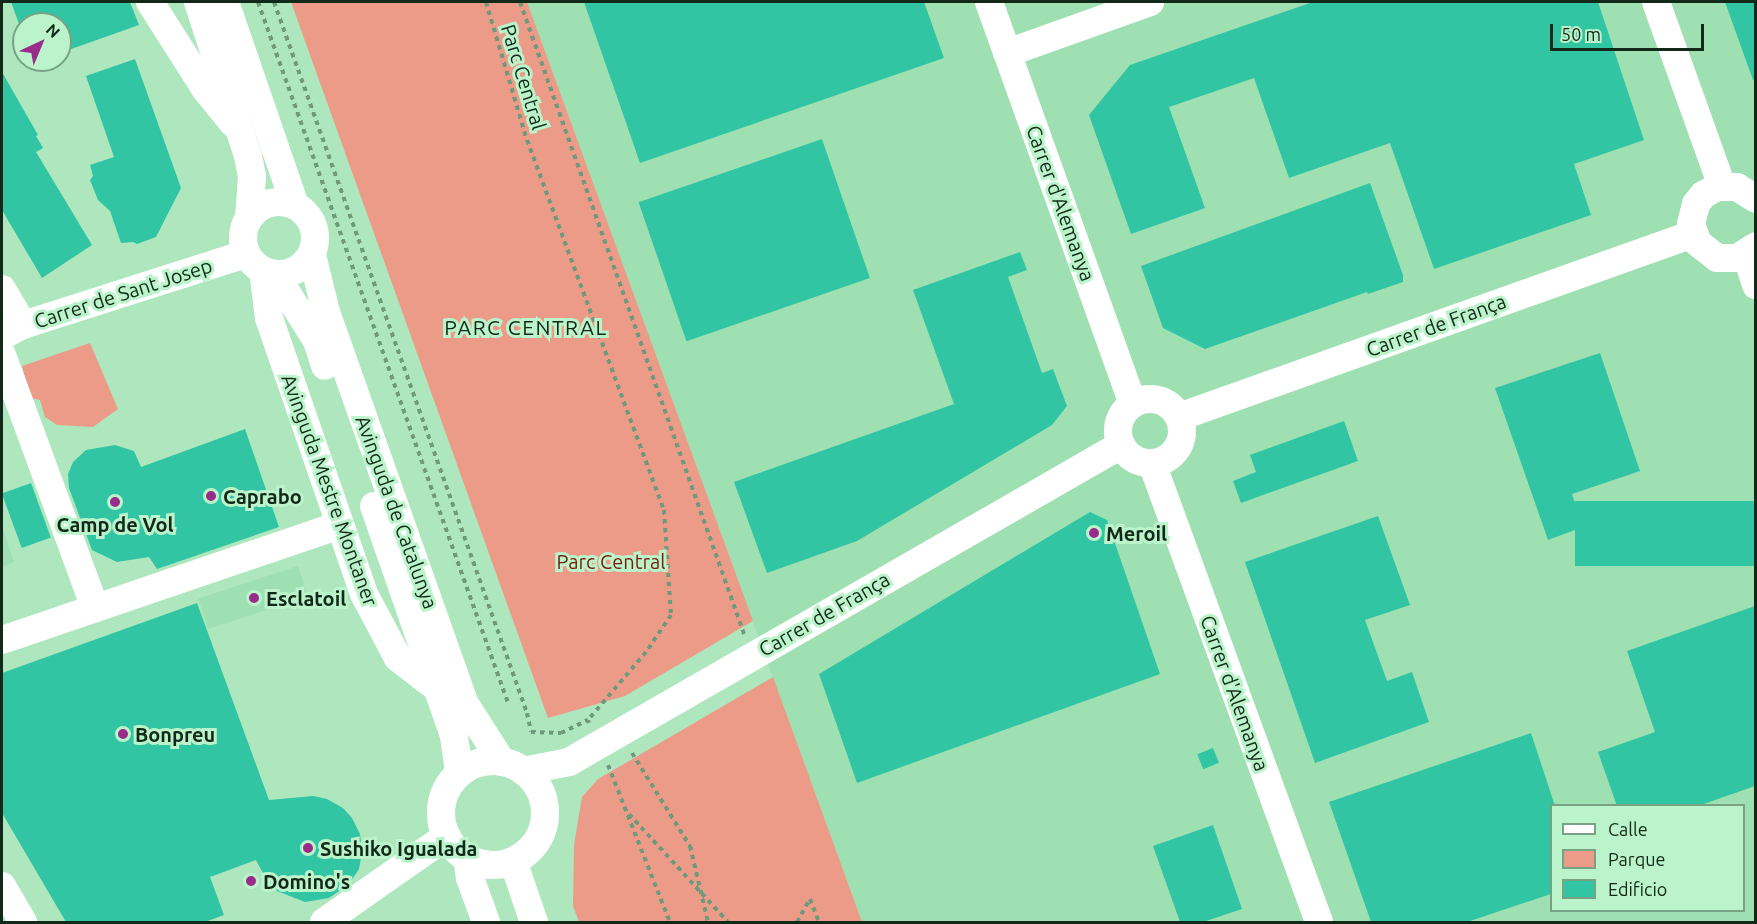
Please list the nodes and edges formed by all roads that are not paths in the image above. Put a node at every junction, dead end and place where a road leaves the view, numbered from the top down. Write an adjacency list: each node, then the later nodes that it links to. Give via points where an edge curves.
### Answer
1 (150, 2): 8 (street, via 206,90)
2 (198, 2): 8 (street)
3 (225, 2): 11 (street)
4 (988, 2): 7 (street, Carrer d'Alemanya)
5 (1149, 2): 7 (street)
6 (1656, 2): 9 (street)
7 (1007, 53): 21 (street, Carrer d'Alemanya)
8 (243, 134): 12 (street, via 252,177)
9 (1722, 186): 10 (street, via 1742,189); 13 (street, via 1707,192 1696,204 1691,218)
10 (1755, 198)
11 (295, 205): 12 (street, via 264,204); 15 (street, via 314,226)
12 (249, 218): 16 (street, via 243,229)
13 (1693, 234): 14 (street, via 1713,256 1727,259); 22 (street, Carrer de França)
14 (1751, 250): 17 (street)
15 (312, 255): 16 (street, via 296,270); 30 (street, Avinguda de Catalunya, via 326,312 465,704)
16 (261, 266): 19 (street, Carrer de Sant Josep); 25 (street, Avinguda Mestre Montaner, via 270,318); 28 (street, Avinguda de Catalunya, via 317,341)
17 (1755, 285)
18 (2, 289): 19 (street)
19 (12, 331)
20 (2, 355): 26 (street)
21 (1133, 404): 22 (street, via 1145,399 1158,400); 23 (street, via 1119,422)
22 (1179, 417): 24 (street, via 1182,435 1178,447 1164,460)
23 (1121, 445): 24 (street, via 1132,457); 29 (street, Carrer de França)
24 (1152, 463): 41 (street, Carrer d'Alemanya)
25 (340, 525): 26 (street); 28 (street, Avinguda Mestre Montaner, via 364,594 392,649)
26 (95, 609): 27 (street)
27 (2, 640)
28 (437, 688): 31 (street, Avinguda de Catalunya, via 454,736)
29 (569, 762): 30 (street, Carrer de França); 32 (street)
30 (512, 766): 31 (street, via 479,763); 32 (street, via 537,784)
31 (459, 774): 33 (street, via 442,803)
32 (545, 808): 35 (street, via 537,840)
33 (447, 836): 34 (street); 38 (street)
34 (467, 857): 35 (street, via 485,864); 39 (street, via 470,878)
35 (513, 861): 40 (street)
36 (2, 886): 37 (street)
37 (24, 922)
38 (324, 922)
39 (486, 922)
40 (534, 922)
41 (1319, 922)

